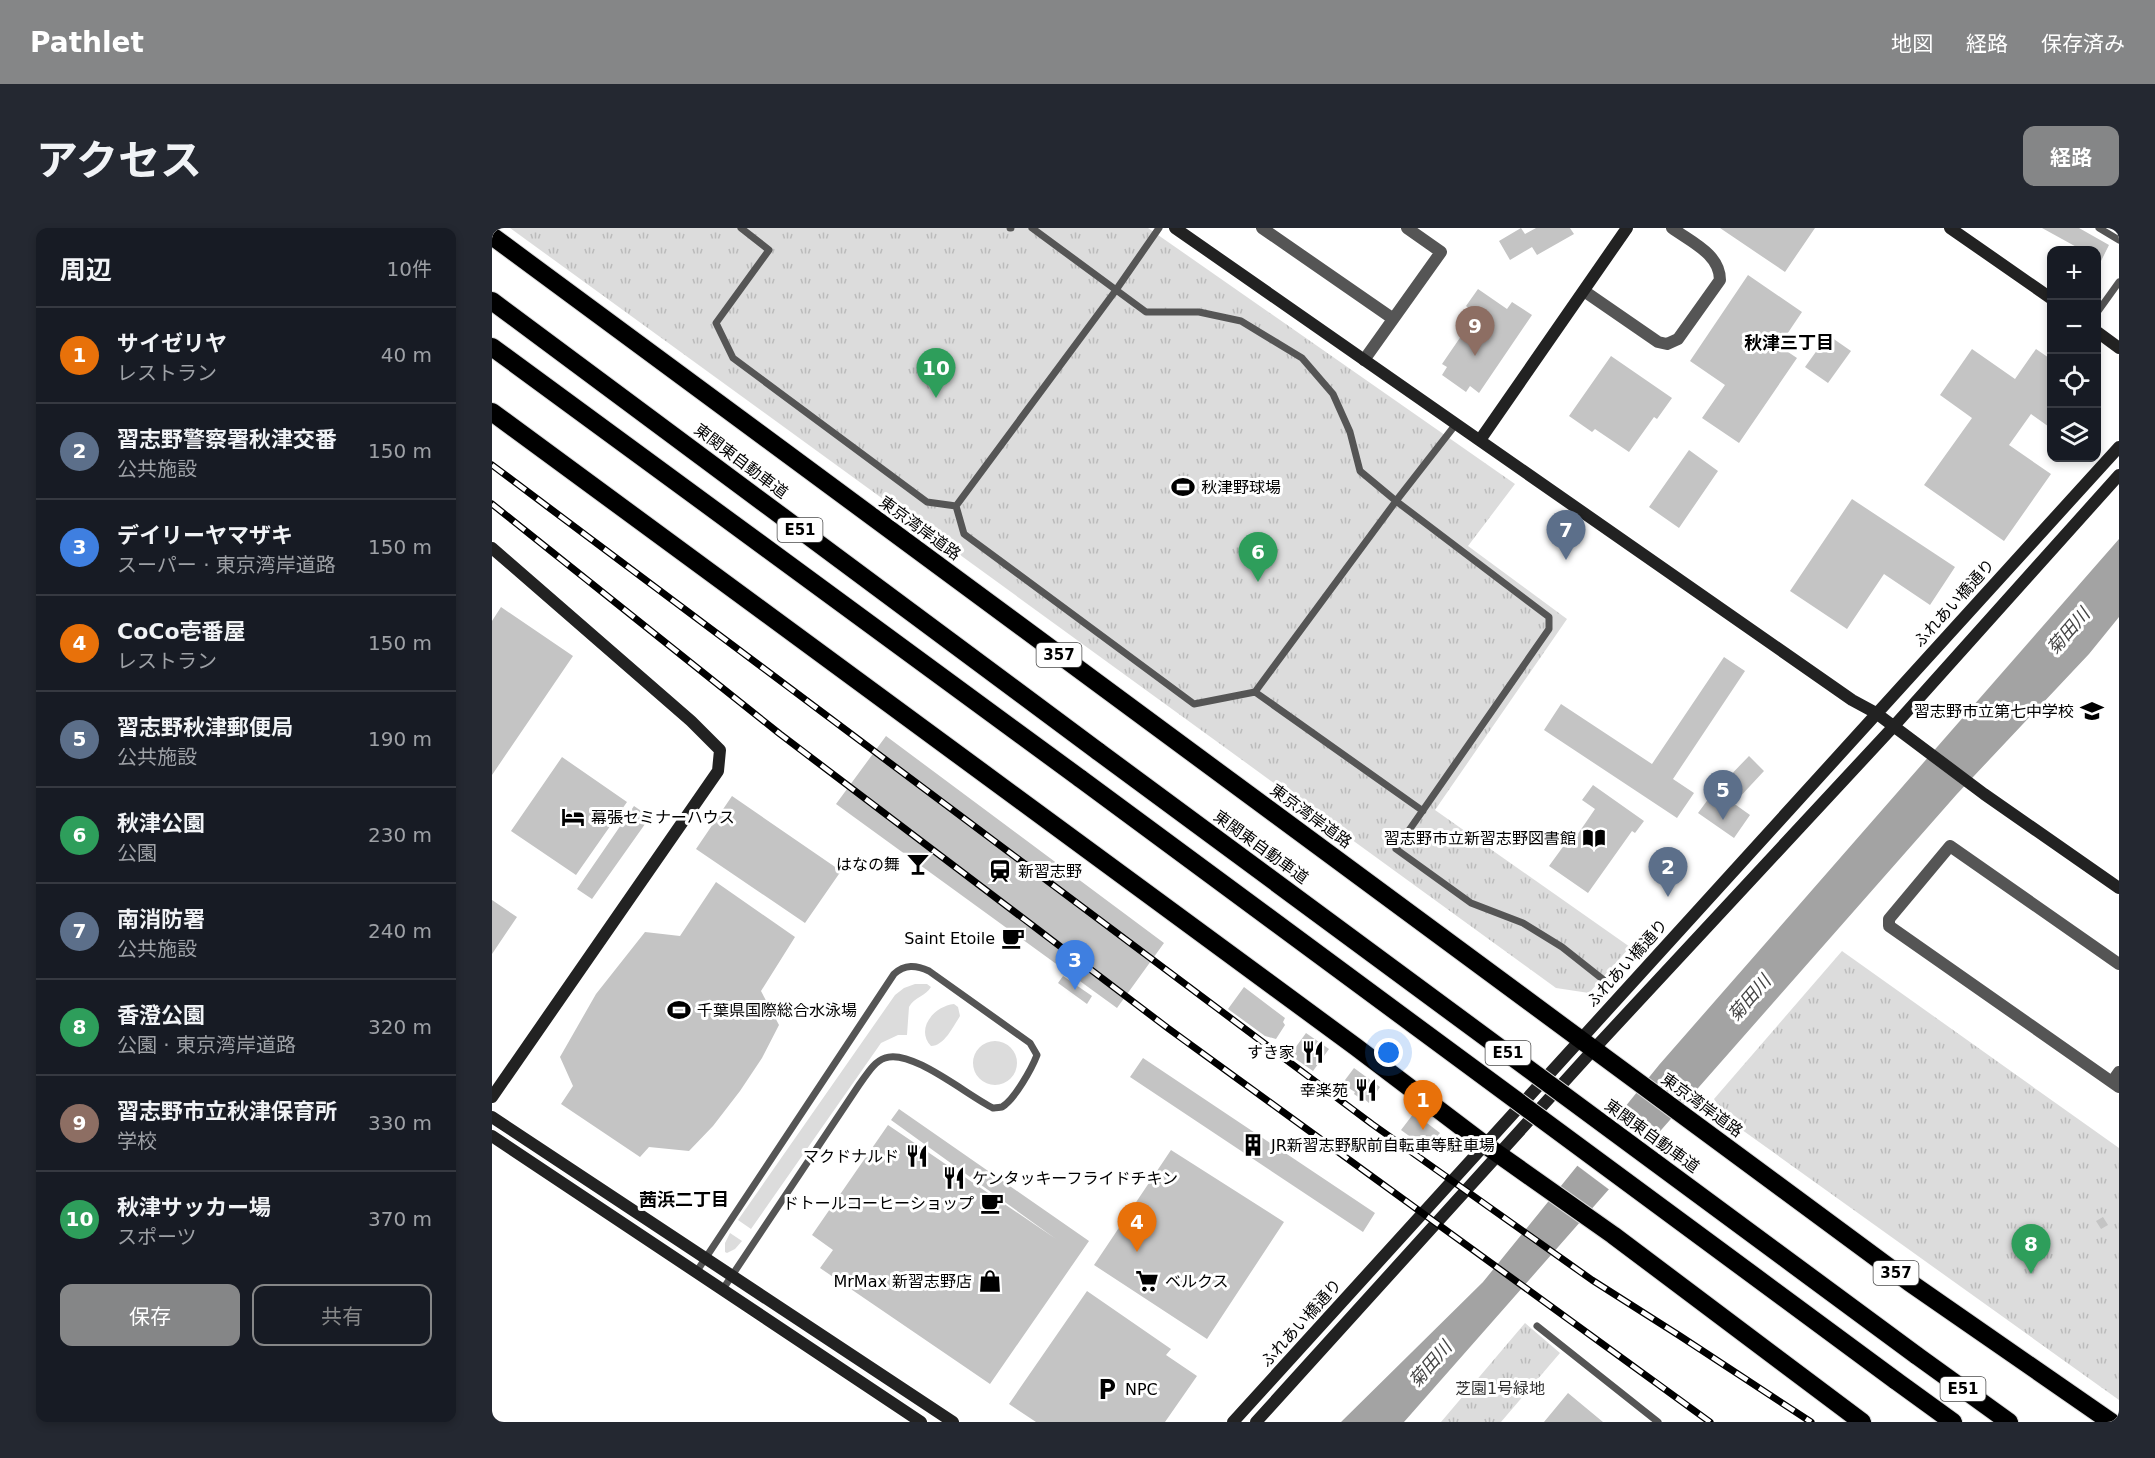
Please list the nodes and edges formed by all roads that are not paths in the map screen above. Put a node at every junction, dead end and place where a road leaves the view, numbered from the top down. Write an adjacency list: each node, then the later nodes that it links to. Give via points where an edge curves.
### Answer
1 (741, 228): 30 (lane, via 769,250 716,323 732,358 927,502)
2 (1032, 228): 14 (lane)
3 (1159, 228): 14 (lane)
4 (1175, 228): 23 (street)
5 (1262, 228): 19 (street)
6 (1407, 228): 19 (street, via 1441,252)
7 (1627, 228): 15 (street)
8 (1672, 228): 15 (street, via 1713,258 1720,269 1720,280 1678,339 1667,344 1658,342)
9 (1950, 228): 16 (street)
10 (2099, 228): 12 (lane)
11 (492, 236): 39 (highway, 東京湾岸道路 / 357)
12 (2119, 240)
13 (2119, 282): 18 (lane)
14 (1116, 290): 29 (lane, via 1146,312 1199,312 1241,321 1302,358 1333,394 1350,432 1360,471); 30 (lane)
15 (1584, 291): 26 (street)
16 (2047, 296)
17 (496, 305): 58 (highway, 東関東自動車道 / E51, bridge)
18 (2101, 308)
19 (1392, 318): 23 (street)
20 (2101, 334): 22 (street)
21 (492, 347): 57 (highway, E51, bridge)
22 (2119, 348)
23 (1364, 360): 25 (street)
24 (492, 412): 44 (highway)
25 (1456, 424): 26 (street); 29 (lane)
26 (1480, 440): 33 (street)
27 (2119, 447): 33 (street, ふれあい橋通り)
28 (2119, 475): 34 (street, ふれあい橋通り)
29 (1396, 501): 32 (lane); 35 (lane, via 1549,617 1549,629)
30 (956, 506): 32 (lane, via 964,534 1194,704)
31 (492, 548): 41 (street, via 720,750 718,771)
32 (1255, 692): 35 (lane)
33 (1876, 713): 34 (street); 39 (street, ふれあい橋通り)
34 (1894, 726): 36 (street); 39 (street, ふれあい橋通り)
35 (1423, 811): 38 (lane, via 1396,849 1471,903 1523,923 1562,947)
36 (2119, 888)
37 (2119, 964): 40 (street, via 1950,846 1889,919 1889,926)
38 (1610, 985)
39 (1586, 1045): 44 (street, ふれあい橋通り); 45 (street, ふれあい橋通り); 59 (highway, 東京湾岸道路 / 357, via 1909,1282)
40 (2117, 1080)
41 (492, 1097)
42 (492, 1117): 46 (street)
43 (492, 1136): 47 (street)
44 (1484, 1144): 45 (highway); 53 (street, ふれあい橋通り)
45 (1499, 1155): 54 (street, ふれあい橋通り); 56 (highway, via 1613,1235)
46 (706, 1257): 47 (lane); 48 (street); 48 (lane, via 899,970 912,966 929,971 1030,1043 1037,1055 1033,1067 1002,1107 993,1108 922,1065 899,1057 885,1058 875,1065)
47 (697, 1271): 49 (street)
48 (732, 1275): 49 (lane); 52 (street)
49 (723, 1289): 51 (street)
50 (1537, 1326): 55 (lane)
51 (921, 1422)
52 (953, 1422)
53 (1233, 1422)
54 (1256, 1422)
55 (1658, 1422)
56 (1862, 1422)
57 (1953, 1422)
58 (2009, 1422)
59 (2111, 1422)

